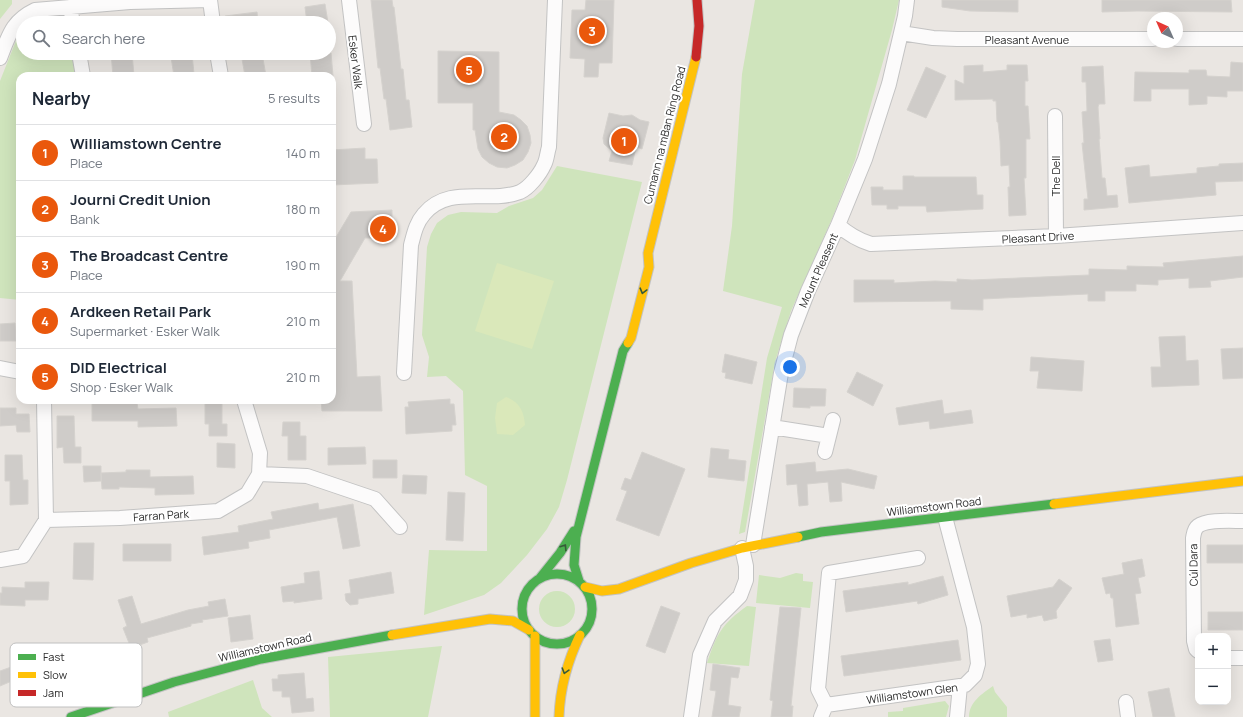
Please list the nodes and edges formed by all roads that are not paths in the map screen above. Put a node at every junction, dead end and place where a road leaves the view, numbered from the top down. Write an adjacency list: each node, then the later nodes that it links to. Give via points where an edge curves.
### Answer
1 (210, 0): 6 (street); 10 (street)
2 (349, 0): 24 (street, Esker Walk)
3 (555, 0): 34 (street, via 549,147 545,164 536,179 521,192 447,198 424,213 416,226 410,245)
4 (697, 0): 11 (street, Cumann na mBan Ring Road)
5 (907, 0): 14 (street, Mount Pleasent)
6 (70, 7): 8 (street, via 35,10); 9 (street)
7 (706, 12): 11 (street, Cumann na mBan Ring Road)
8 (23, 16)
9 (72, 16)
10 (212, 16)
11 (701, 23): 28 (street, Cumann na mBan Ring Road, via 691,77)
12 (16, 24): 13 (street)
13 (8, 32): 18 (street)
14 (901, 33): 15 (street, Pleasant Avenue, via 957,39); 26 (street, Mount Pleasent, via 877,124)
15 (1147, 39)
16 (1183, 39): 17 (street)
17 (1243, 39)
18 (0, 58)
19 (80, 60): 21 (street)
20 (218, 60): 22 (street)
21 (82, 72)
22 (220, 72)
23 (1055, 116): 27 (street, The Dell)
24 (364, 124)
25 (1243, 223): 27 (street, Pleasant Drive)
26 (838, 225): 27 (street, Pleasant Drive, via 856,238 871,244); 38 (street, Mount Pleasent, via 791,335 781,373)
27 (1056, 236)
28 (648, 253): 29 (street); 31 (street, Cumann na mBan Ring Road, one-way to 31, via 648,273 631,338)
29 (640, 261)
30 (620, 336): 31 (street, Cumann na mBan Ring Road)
31 (623, 351): 43 (street, Cumann na mBan Ring Road)
32 (0, 368): 33 (street)
33 (16, 371)
34 (404, 373)
35 (44, 404): 45 (street)
36 (245, 404): 41 (street, Farran Park, via 260,453)
37 (833, 420): 39 (street)
38 (772, 427): 39 (street); 48 (street, Mount Pleasent)
39 (829, 436): 40 (street)
40 (826, 452)
41 (259, 474): 45 (street, Farran Park, via 247,494 218,511); 47 (street, via 307,476 375,499)
42 (1243, 481): 44 (street, Williamstown Road)
43 (582, 511): 51 (street, Cumann na mBan Ring Road, one-way to 43, via 566,544); 53 (street, Cumann na mBan Ring Road, via 574,558 575,571)
44 (945, 517): 48 (street, Williamstown Road, via 820,532); 66 (street, Williamstown Glen, via 974,627 978,664 975,676 966,685)
45 (46, 520): 50 (street, via 23,556)
46 (1243, 521): 63 (street, Cúl Dara, via 1209,522 1194,530)
47 (400, 527)
48 (747, 547): 54 (street, Williamstown Road, via 691,563); 74 (street, via 746,580 740,596 715,621 700,655)
49 (918, 558): 70 (street, Williamstown Glen, via 829,572 818,688)
50 (0, 560)
51 (540, 578): 52 (street); 53 (street, via 560,574 570,576)
52 (532, 584): 56 (street); 61 (street, via 526,592 522,611 524,621)
53 (582, 584): 54 (street, Williamstown Road, via 599,591); 60 (street, via 591,598)
54 (633, 584): 55 (street, Williamstown Road)
55 (610, 599)
56 (512, 602)
57 (603, 607): 60 (street)
58 (498, 610): 59 (street)
59 (469, 620): 61 (street, via 508,619 516,621); 67 (street, Williamstown Road, via 321,646 235,665)
60 (591, 620): 62 (street)
61 (532, 633): 62 (street, via 546,642 558,644 574,640); 72 (street, via 536,666)
62 (580, 635): 73 (street, one-way to 73, via 564,672)
63 (1195, 644)
64 (1231, 658): 65 (street)
65 (1243, 658)
66 (960, 686): 70 (street, Williamstown Glen); 75 (street)
67 (142, 693)
68 (1126, 702): 76 (street)
69 (100, 707): 71 (street, Williamstown Road)
70 (823, 711)
71 (71, 717)
72 (535, 717)
73 (559, 717)
74 (691, 717)
75 (957, 717)
76 (1128, 717)

